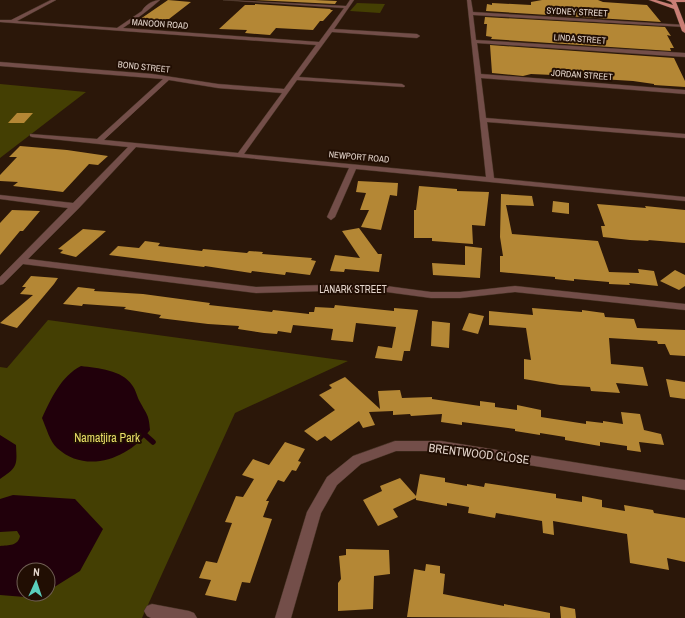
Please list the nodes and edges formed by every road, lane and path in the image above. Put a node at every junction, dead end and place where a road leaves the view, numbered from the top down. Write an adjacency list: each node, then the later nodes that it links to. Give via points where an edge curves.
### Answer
1 (54, 0): 14 (street)
2 (158, 0): 16 (street)
3 (225, 0): 10 (street)
4 (352, 0): 10 (street)
5 (469, 0): 12 (street)
6 (652, 0): 11 (main road)
7 (662, 0): 8 (main road)
8 (673, 0): 9 (main road); 11 (main road)
9 (685, 3): 11 (main road)
10 (347, 7): 17 (street)
11 (677, 8): 15 (main road)
12 (471, 13): 15 (street, SYDNEY STREET); 19 (street)
13 (0, 21): 14 (street, MANOON ROAD)
14 (13, 22): 16 (street, MANOON ROAD)
15 (684, 28)
16 (119, 29): 20 (street, MANOON ROAD)
17 (330, 30): 18 (street); 20 (street)
18 (417, 36)
19 (473, 41): 21 (street, LINDA STREET); 23 (street)
20 (320, 44): 25 (street)
21 (685, 55)
22 (0, 64): 24 (street, BOND STREET)
23 (478, 76): 28 (street, JORDAN STREET); 29 (street)
24 (168, 78): 27 (street, BOND STREET, via 218,86); 32 (street)
25 (295, 78): 26 (street); 27 (street)
26 (402, 86)
27 (285, 91): 34 (street)
28 (685, 92)
29 (482, 120): 31 (street); 36 (street)
30 (32, 135): 32 (street, NEWPORT ROAD)
31 (685, 136)
32 (98, 142): 33 (street, NEWPORT ROAD)
33 (133, 146): 34 (street, NEWPORT ROAD); 39 (street)
34 (239, 156): 35 (street, NEWPORT ROAD)
35 (353, 167): 36 (street, NEWPORT ROAD); 40 (street)
36 (490, 180): 38 (street, NEWPORT ROAD)
37 (0, 197): 39 (street)
38 (685, 198)
39 (76, 206): 41 (street)
40 (331, 217)
41 (22, 261): 42 (street); 43 (street, LANARK STREET, via 256,290 358,287 431,295 460,295 515,289)
42 (0, 282)
43 (685, 308)
44 (685, 485): 47 (street, BRENTWOOD CLOSE, via 441,446 395,446 357,460 332,481 314,512)
45 (152, 611): 46 (street)
46 (189, 618)
47 (283, 618)

